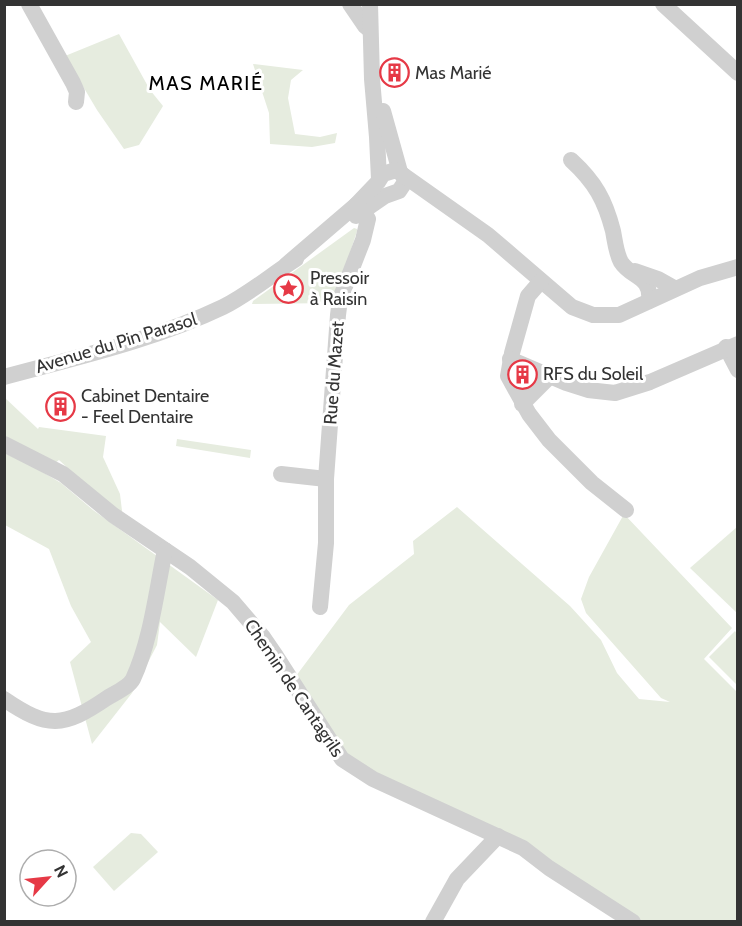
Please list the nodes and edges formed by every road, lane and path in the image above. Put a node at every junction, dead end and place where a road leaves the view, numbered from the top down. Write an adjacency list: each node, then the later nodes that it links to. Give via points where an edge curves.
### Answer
1 (29, 4): 7 (street, via 73,83)
2 (350, 4): 5 (street)
3 (370, 4): 5 (street)
4 (663, 4): 6 (street)
5 (370, 30): 9 (street)
6 (738, 73)
7 (76, 102)
8 (571, 160): 12 (street, via 598,191 621,261)
9 (391, 182): 10 (street, Avenue du Pin Parasol); 13 (street, via 446,207 488,235)
10 (359, 208): 19 (street, Avenue du Pin Parasol, via 236,300 138,339); 24 (street, Rue du Mazet, via 368,219 340,299)
11 (738, 267): 14 (street)
12 (631, 270): 14 (street); 15 (street, via 645,282)
13 (541, 281): 15 (street, via 572,307 593,315 619,315); 17 (street, via 528,296)
14 (674, 288): 15 (street)
15 (649, 301)
16 (732, 345): 18 (street); 20 (street, via 650,382 615,393 588,390)
17 (510, 359): 20 (street); 21 (street, via 508,376)
18 (738, 370)
19 (4, 377)
20 (549, 377): 21 (street)
21 (522, 404): 25 (street, via 549,440)
22 (4, 444): 26 (street, Chemin de Cantagrils, via 63,474 113,515)
23 (281, 474): 24 (street)
24 (326, 479): 27 (street, Rue du Mazet)
25 (626, 510)
26 (165, 550): 28 (street, via 146,640 132,682 68,720 46,722); 29 (street, Chemin de Cantagrils, via 212,585 248,619 342,759 373,779)
27 (320, 608)
28 (4, 699)
29 (498, 836): 30 (street, via 458,879); 31 (street, Chemin de Cantagrils, via 523,848)
30 (433, 921)
31 (633, 921)

